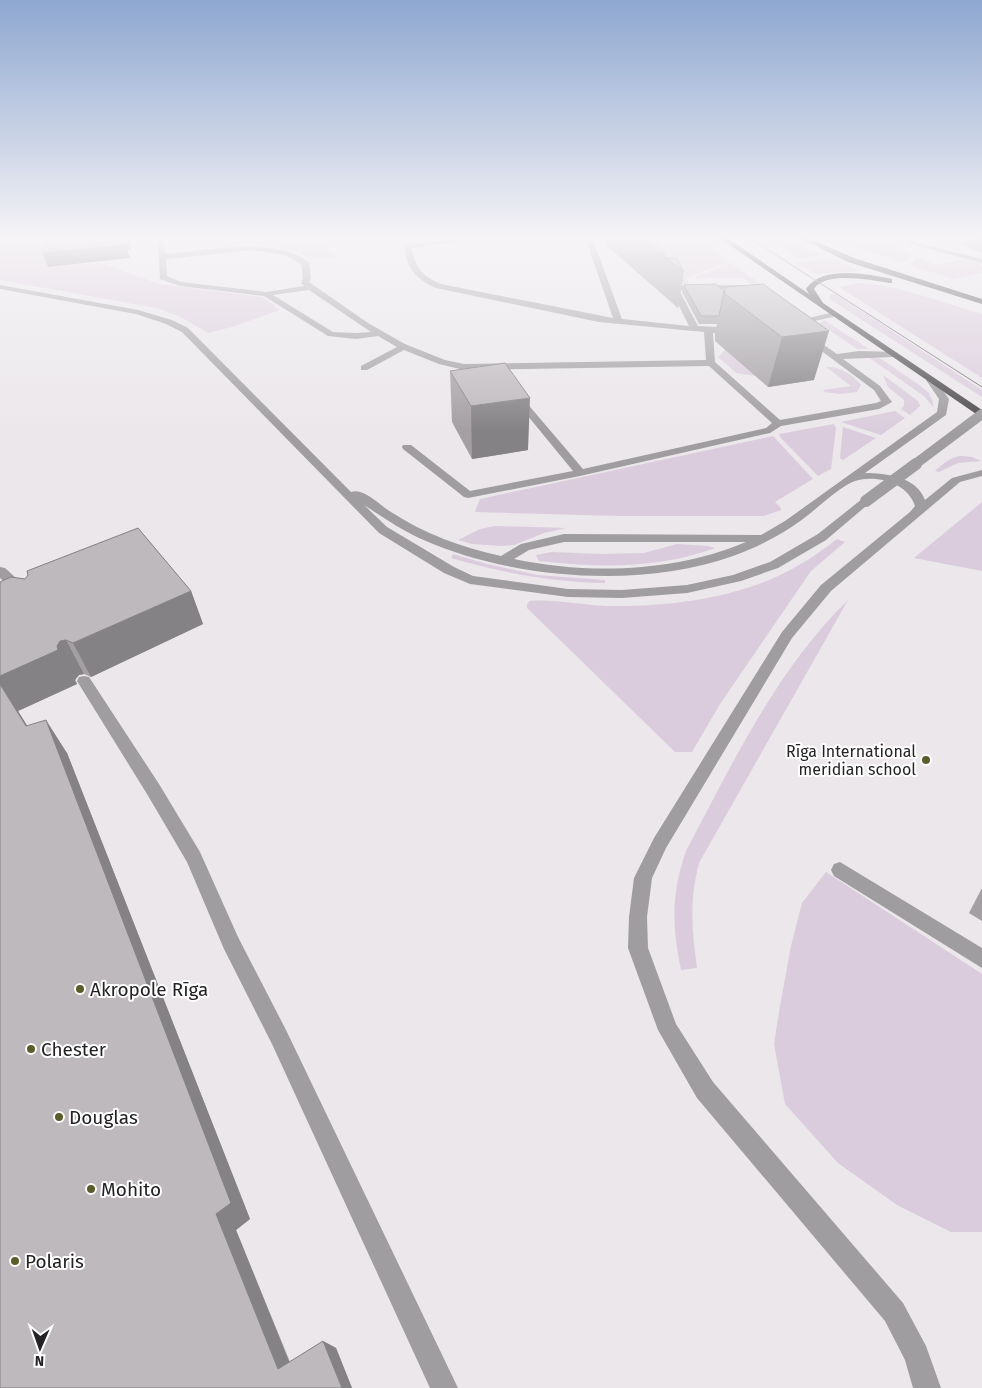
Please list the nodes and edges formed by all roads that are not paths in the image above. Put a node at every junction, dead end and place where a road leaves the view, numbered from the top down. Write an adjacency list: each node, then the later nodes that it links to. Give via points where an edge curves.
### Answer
1 (82, 302): 28 (street, via 138,312 185,330)
2 (279, 302): 15 (street, via 332,334)
3 (331, 302): 15 (street)
4 (518, 302): 11 (street)
5 (612, 302): 11 (street)
6 (681, 302): 12 (street)
7 (815, 302): 9 (highway)
8 (818, 302): 9 (highway)
9 (820, 305): 10 (highway)
10 (834, 314): 17 (highway); 18 (street, via 785,324)
11 (619, 322): 12 (street)
12 (695, 328): 14 (street)
13 (746, 328): 14 (street)
14 (708, 330): 19 (street)
15 (378, 334): 16 (street)
16 (403, 347): 19 (street, via 444,364 496,371); 20 (street)
17 (893, 354): 18 (street); 21 (highway)
18 (835, 357): 24 (street, via 877,388 888,402)
19 (711, 363): 24 (street)
20 (364, 368)
21 (931, 380): 23 (highway); 29 (street, via 944,399 942,413)
22 (510, 389): 26 (street)
23 (982, 414): 28 (street, bridge, via 822,537 774,565 687,589 622,594 568,593 470,580 383,530)
24 (778, 423): 26 (street, via 770,430)
25 (407, 448): 26 (street, via 468,495)
26 (580, 473)
27 (982, 474): 30 (street, via 956,480)
28 (328, 475): 32 (street, via 401,524 440,542)
29 (845, 482): 30 (street, via 853,478 878,476 904,484 920,499 921,506); 31 (street)
30 (916, 512): 39 (street, via 826,588 787,635 660,843 644,878 638,917 638,948 668,1030 705,1090 894,1312 917,1355)
31 (766, 537): 32 (street, via 564,538 525,548); 32 (street, via 736,551 638,572 559,570)
32 (500, 562)
33 (0, 572): 34 (street)
34 (32, 601)
35 (84, 681): 38 (street, via 194,858 231,943 279,1037)
36 (840, 870): 37 (street)
37 (982, 959)
38 (444, 1388)
39 (927, 1388)

